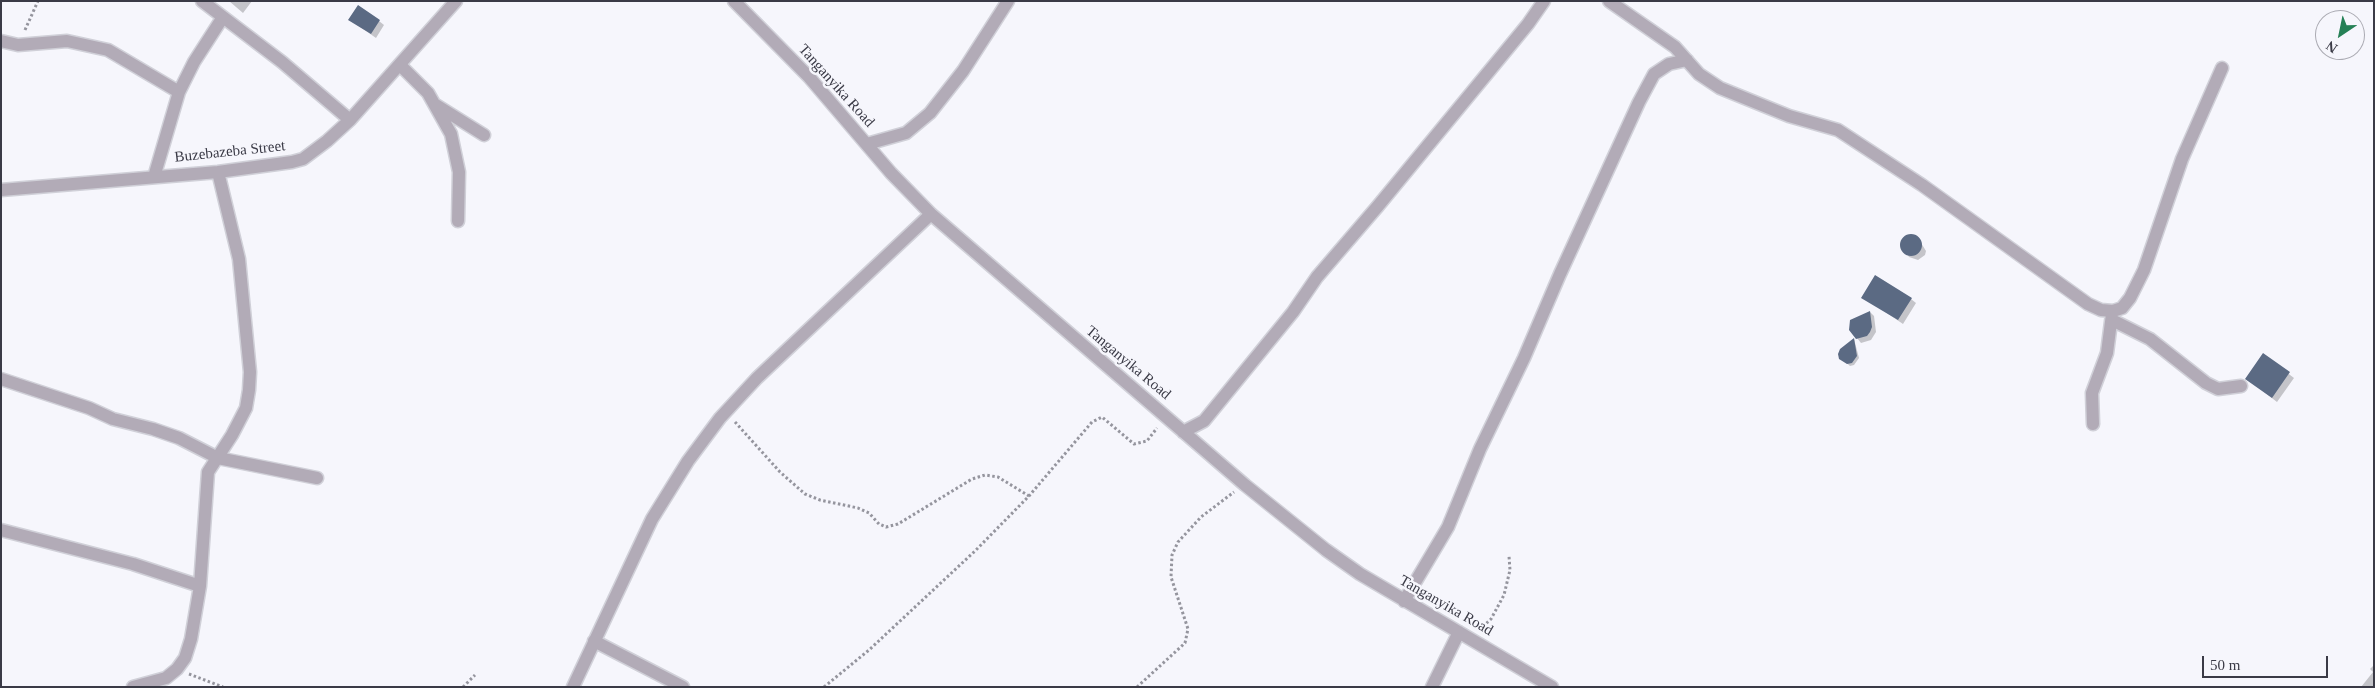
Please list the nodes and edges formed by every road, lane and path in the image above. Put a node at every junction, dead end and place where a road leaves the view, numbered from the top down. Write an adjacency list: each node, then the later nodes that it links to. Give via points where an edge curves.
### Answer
1 (38, 1): 10 (path)
2 (202, 1): 8 (street)
3 (734, 1): 18 (street, Tanganyika Road, via 809,77)
4 (1008, 1): 18 (street, via 963,71 930,112 906,133)
5 (1544, 1): 30 (street, via 1317,277 1293,312 1204,421)
6 (1609, 1): 11 (street, via 1676,47)
7 (450, 3): 12 (street, Buzebazeba Street)
8 (223, 17): 14 (street); 16 (street, via 289,67)
9 (1, 41): 10 (street)
10 (18, 45): 14 (street, via 67,41 108,50)
11 (1687, 60): 24 (street, via 1699,74 1720,88 1789,116 1838,130 1862,144 2088,304); 38 (street, via 1669,64 1654,74 1639,102 1480,449 1448,527)
12 (400, 65): 15 (street); 16 (street, Buzebazeba Street)
13 (2222, 68): 24 (street, via 2182,159 2144,270 2130,298)
14 (179, 92): 20 (street)
15 (436, 105): 17 (street); 23 (street, via 451,134 459,172)
16 (350, 120): 19 (street, Buzebazeba Street, via 303,159)
17 (484, 135)
18 (867, 144): 22 (street, Tanganyika Road)
19 (218, 172): 20 (street, Buzebazeba Street); 31 (street, via 239,259 250,372 246,408)
20 (154, 177): 21 (street, Buzebazeba Street)
21 (1, 190)
22 (930, 214): 27 (street); 28 (street, Tanganyika Road)
23 (458, 221)
24 (2112, 316): 26 (street, via 2150,339 2206,383 2218,388); 29 (street, via 2107,353 2092,393)
25 (1, 379): 31 (street, via 113,420 180,438)
26 (2240, 386)
27 (725, 412): 34 (path, via 780,472 805,494 858,508 886,526 898,524 972,479 985,476 998,477); 40 (street, via 688,461 652,519)
28 (1162, 413): 30 (street, Tanganyika Road); 34 (path, via 1156,432 1140,444 1128,440 1107,421 1098,418)
29 (2092, 424)
30 (1184, 432): 33 (street, Tanganyika Road)
31 (218, 458): 32 (street); 37 (street, via 208,472)
32 (318, 478)
33 (1245, 485): 38 (street, Tanganyika Road, via 1326,550); 49 (path, via 1213,506 1178,542 1172,555 1171,577 1188,629 1185,643)
34 (1029, 496): 48 (path, via 869,650)
35 (1, 530): 37 (street, via 133,564)
36 (1509, 556): 39 (path, via 1510,570 1504,595 1491,619)
37 (200, 586): 41 (street, via 191,639)
38 (1404, 601): 39 (street, Tanganyika Road)
39 (1464, 635): 50 (street); 51 (street, Tanganyika Road)
40 (594, 642): 46 (street); 47 (street)
41 (177, 669): 43 (street, via 166,678); 44 (path)
42 (475, 675): 45 (path)
43 (133, 687)
44 (223, 687)
45 (462, 687)
46 (573, 687)
47 (683, 687)
48 (824, 687)
49 (1137, 687)
50 (1432, 687)
51 (1552, 687)

